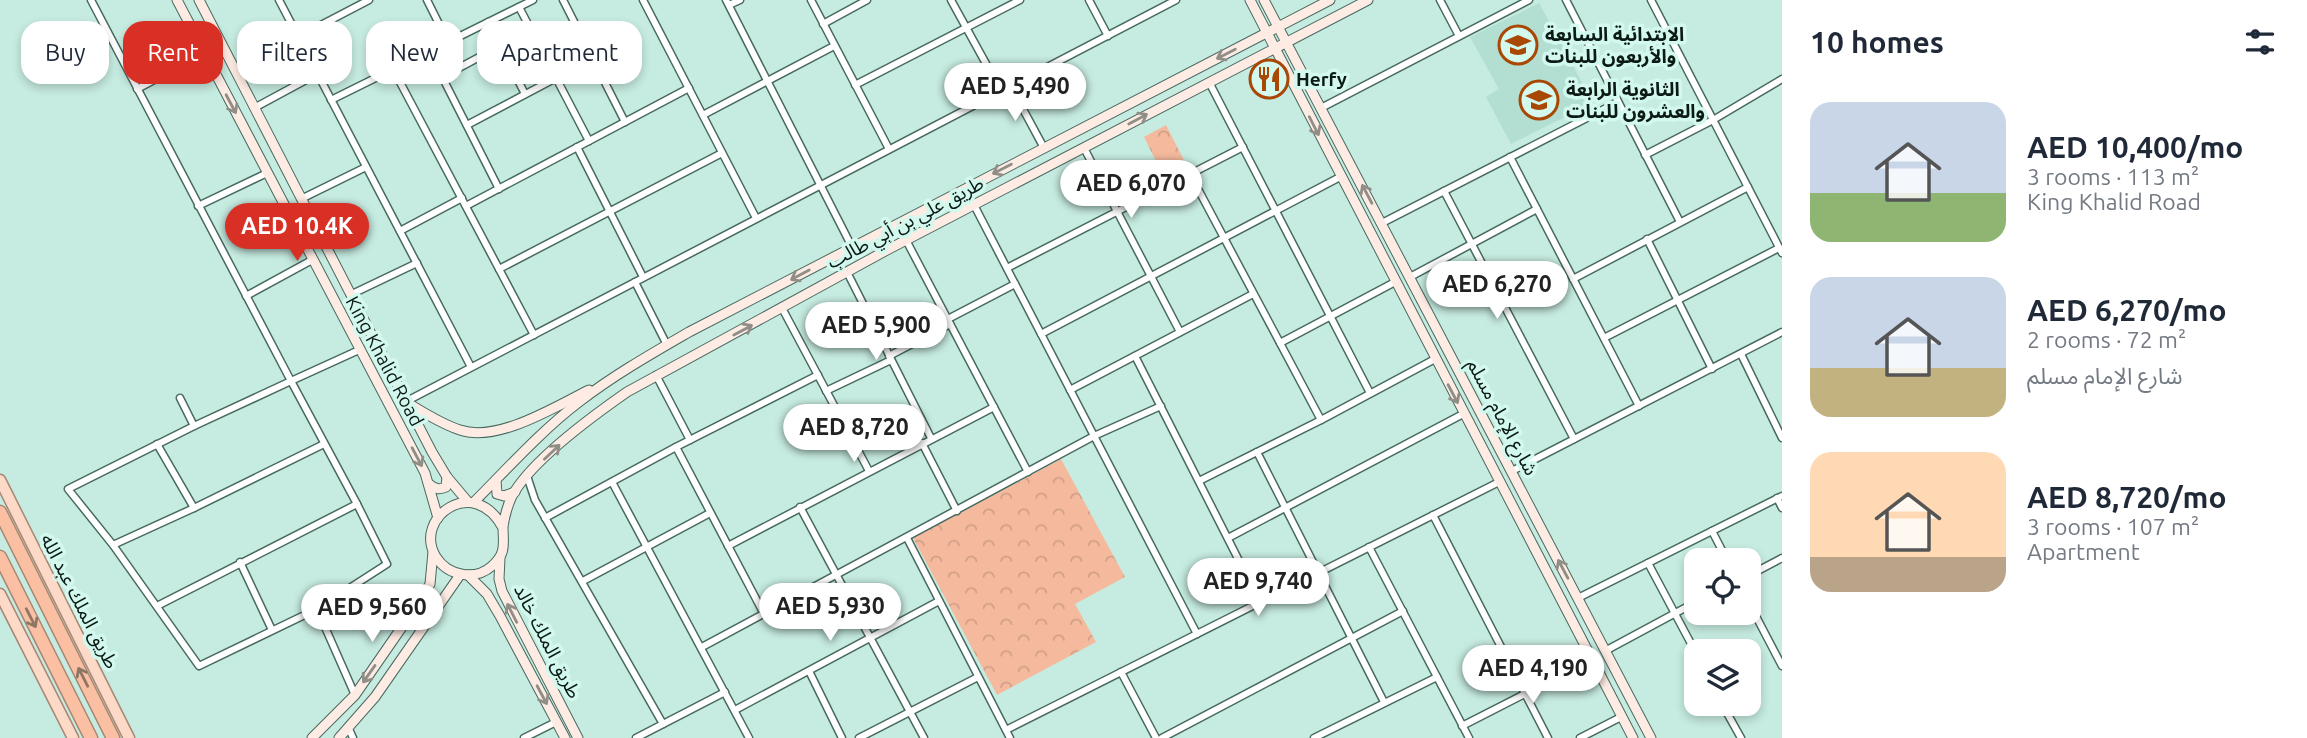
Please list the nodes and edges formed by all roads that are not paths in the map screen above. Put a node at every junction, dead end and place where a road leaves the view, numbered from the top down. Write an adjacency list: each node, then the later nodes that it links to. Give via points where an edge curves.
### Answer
1 (90, 0): 58 (street)
2 (177, 0): 27 (main road, King Khalid Road)
3 (279, 0): 28 (street)
4 (369, 0): 29 (street)
5 (427, 0): 30 (street)
6 (533, 0): 26 (street)
7 (563, 0): 67 (street)
8 (643, 0): 57 (street)
9 (740, 0): 25 (street)
10 (811, 0): 33 (street)
11 (867, 0): 33 (street)
12 (951, 0): 35 (street)
13 (1020, 0): 35 (street)
14 (1089, 0): 37 (street)
15 (1250, 0): 36 (main road, شارع الإمام مسلم)
16 (1264, 0): 34 (main road, شارع الإمام مسلم)
17 (1330, 0): 34 (main road, طريق علي بن أبي طالب)
18 (1368, 0): 39 (main road, طريق علي بن أبي طالب)
19 (1440, 0): 38 (street)
20 (1530, 0): 38 (street)
21 (1566, 0): 62 (street)
22 (1651, 0): 66 (street)
23 (200, 1): 63 (main road, King Khalid Road)
24 (1172, 1): 37 (street)
25 (728, 3): 43 (street)
26 (519, 7): 31 (street); 32 (street)
27 (188, 21)
28 (290, 21)
29 (329, 21)
30 (438, 21)
31 (490, 21)
32 (526, 21)
33 (823, 24): 40 (street)
34 (1278, 27): 36 (main road, طريق علي بن أبي طالب); 39 (main road, شارع الإمام مسلم)
35 (966, 28): 55 (street); 59 (street)
36 (1267, 32): 41 (main road, شارع الإمام مسلم); 72 (main road, طريق علي بن أبي طالب, one-way to 72)
37 (1108, 36): 56 (street)
38 (1459, 36): 64 (street)
39 (1285, 42): 41 (main road, طريق علي بن أبي طالب); 64 (main road, شارع الإمام مسلم)
40 (835, 46): 43 (street); 55 (street)
41 (1274, 48): 45 (main road, طريق علي بن أبي طالب); 81 (main road, شارع الإمام مسلم, one-way to 81)
42 (1782, 79): 66 (street)
43 (768, 80): 65 (street); 82 (street)
44 (366, 82): 61 (street)
45 (1209, 82): 71 (street); 73 (main road, طريق علي بن أبي طالب, one-way to 45)
46 (146, 84): 58 (street)
47 (221, 84): 79 (main road, King Khalid Road, one-way to 79)
48 (298, 84): 63 (street)
49 (322, 84): 61 (street)
50 (401, 84): 86 (street)
51 (446, 84): 68 (street)
52 (520, 84): 60 (street)
53 (544, 84): 60 (street)
54 (559, 84): 69 (street)
55 (855, 85): 74 (street)
56 (1010, 85): 59 (street); 72 (street)
57 (689, 88): 65 (street); 67 (street)
58 (137, 89): 89 (street)
59 (1001, 90): 74 (street)
60 (525, 94): 68 (street)
61 (331, 100): 78 (street)
62 (1618, 102): 76 (street); 77 (street)
63 (254, 108): 87 (main road, King Khalid Road)
64 (1321, 108): 97 (main road, شارع الإمام مسلم, one-way to 64)
65 (703, 115): 75 (street)
66 (1713, 120): 76 (street); 83 (street)
67 (625, 122): 69 (street)
68 (467, 125): 84 (street)
69 (589, 141): 70 (street)
70 (577, 147): 84 (street); 93 (street)
71 (1243, 147): 80 (street); 92 (street)
72 (1044, 148): 103 (main road, طريق علي بن أبي طالب, one-way to 103)
73 (1084, 148): 88 (main road, طريق علي بن أبي طالب); 94 (street)
74 (888, 149): 82 (street)
75 (722, 153): 93 (street); 95 (street)
76 (1645, 155): 96 (street)
77 (1510, 158): 85 (street); 91 (street)
78 (366, 167): 87 (street); 98 (street)
79 (267, 173): 89 (street); 105 (main road, King Khalid Road)
80 (1190, 174): 94 (street); 99 (street)
81 (1340, 177): 92 (street); 115 (main road, شارع الإمام مسلم)
82 (821, 185): 95 (street); 103 (street)
83 (1748, 187): 96 (street); 104 (street)
84 (499, 188): 90 (street)
85 (1444, 191): 97 (street); 102 (street)
86 (462, 198): 90 (street); 98 (street)
87 (301, 199): 118 (main road, King Khalid Road)
88 (974, 205): 101 (main road, طريق علي بن أبي طالب); 107 (street)
89 (198, 206): 119 (street)
90 (466, 206): 108 (street)
91 (1537, 209): 102 (street); 113 (street)
92 (1276, 210): 99 (street); 122 (street)
93 (609, 211): 108 (street); 111 (street)
94 (1117, 212): 107 (street); 110 (street)
95 (756, 218): 111 (street)
96 (1679, 222): 100 (street)
97 (1382, 223): 112 (main road, شارع الإمام مسلم)
98 (400, 231): 106 (street)
99 (1223, 238): 110 (street); 117 (street)
100 (1647, 239): 113 (street); 120 (street)
101 (906, 240): 109 (main road, طريق علي بن أبي طالب); 123 (street)
102 (1472, 244): 112 (street); 158 (street)
103 (852, 247): 130 (main road, طريق علي بن أبي طالب, one-way to 130)
104 (1781, 250): 120 (street)
105 (313, 260): 119 (street); 131 (main road, King Khalid Road)
106 (417, 263): 118 (street); 136 (street)
107 (1007, 268): 116 (street)
108 (499, 269): 127 (street)
109 (847, 272): 121 (main road, طريق علي بن أبي طالب); 134 (street)
110 (1152, 276): 124 (street); 126 (street)
111 (643, 277): 114 (street)
112 (1410, 277): 166 (main road, شارع الإمام مسلم)
113 (1573, 279): 128 (street)
114 (635, 282): 127 (street); 130 (street)
115 (1395, 282): 122 (street); 135 (main road, شارع الإمام مسلم)
116 (1015, 284): 123 (street); 126 (street)
117 (1253, 294): 124 (street); 129 (street)
118 (350, 295): 146 (main road, King Khalid Road)
119 (246, 296): 141 (street)
120 (1676, 301): 128 (street); 137 (street)
121 (782, 308): 138 (main road, طريق علي بن أبي طالب, one-way to 121); 139 (street)
122 (1330, 316): 129 (street); 144 (street)
123 (949, 322): 134 (street); 149 (street)
124 (1180, 332): 133 (street)
125 (1782, 332): 132 (street)
126 (1041, 334): 142 (street)
127 (534, 335): 136 (street)
128 (1604, 338): 148 (street)
129 (1280, 343): 152 (street)
130 (667, 345): 140 (main road, طريق علي بن أبي طالب)
131 (359, 350): 141 (street); 175 (main road, King Khalid Road, one-way to 175)
132 (1741, 354): 137 (street); 153 (street)
133 (1135, 356): 142 (street); 147 (street)
134 (890, 358): 143 (street); 156 (street)
135 (1435, 359): 144 (street); 150 (main road, شارع الإمام مسلم, one-way to 150)
136 (471, 367): 146 (street)
137 (1712, 369): 148 (street)
138 (656, 375): 159 (street); 168 (main road, طريق علي بن أبي طالب, one-way to 138, via 590,418)
139 (818, 375): 143 (street); 159 (street)
140 (613, 378): 146 (main road, via 525,422 479,432 461,431); 170 (main road, طريق علي بن أبي طالب, via 578,402)
141 (291, 382): 154 (street); 162 (street)
142 (1070, 390): 155 (street)
143 (826, 391): 165 (street)
144 (1370, 393): 152 (street)
145 (180, 398): 154 (street)
146 (405, 402): 169 (main road, King Khalid Road)
147 (1161, 406): 155 (street); 172 (street)
148 (1639, 406): 158 (street)
149 (993, 407): 156 (street); 167 (street)
150 (1463, 414): 174 (main road, شارع الإمام مسلم); 181 (street)
151 (1782, 415): 153 (street)
152 (1321, 419): 164 (street)
153 (1773, 419): 157 (street)
154 (194, 426): 161 (street)
155 (1094, 436): 167 (street); 224 (street)
156 (931, 438): 160 (street)
157 (1782, 438)
158 (1574, 439): 166 (street)
159 (690, 440): 163 (street)
160 (922, 443): 165 (street); 184 (street)
161 (157, 444): 183 (street); 194 (street, via 68,489)
162 (324, 444): 179 (street); 183 (street)
163 (676, 447): 173 (street); 186 (street)
164 (1257, 452): 172 (street); 181 (street)
165 (869, 471): 180 (street)
166 (1512, 471): 213 (main road, شارع الإمام مسلم, one-way to 166)
167 (1028, 472): 184 (street)
168 (527, 476): 176 (main road, طريق علي بن أبي طالب); 189 (street)
169 (447, 477): 175 (main road, via 442,489); 178 (main road, King Khalid Road)
170 (496, 480): 176 (main road, via 495,491 500,496); 178 (main road, طريق علي بن أبي طالب)
171 (0, 481): 252 (main road, طريق الملك عبد الله)
172 (1199, 481): 193 (street)
173 (612, 482): 189 (street); 195 (street)
174 (1499, 482): 187 (street); 230 (main road, شارع الإمام مسلم)
175 (429, 484): 188 (main road, King Khalid Road)
176 (515, 492): 190 (main road, طريق علي بن أبي طالب)
177 (1779, 497): 182 (street); 191 (street)
178 (471, 502): 188 (main road, via 456,504); 190 (main road, via 487,507)
179 (357, 504): 203 (street); 218 (street, via 387,564)
180 (800, 507): 196 (street); 208 (street)
181 (1285, 508): 193 (street); 206 (street)
182 (1782, 508)
183 (194, 509): 194 (street)
184 (957, 511): 192 (street)
185 (0, 512): 251 (highway, one-way to 185)
186 (710, 513): 195 (street); 196 (street)
187 (1433, 515): 197 (street); 237 (street)
188 (438, 518): 199 (main road, via 431,539)
189 (545, 518): 209 (street)
190 (503, 528): 201 (main road)
191 (1712, 531): 198 (street); 204 (street)
192 (907, 538): 208 (street); 214 (street)
193 (1228, 538): 215 (street)
194 (113, 545): 216 (street)
195 (647, 546): 209 (street); 228 (street)
196 (728, 546): 221 (street)
197 (1369, 547): 206 (street); 219 (street)
198 (1721, 548)
199 (433, 551): 207 (main road, via 444,566); 238 (main road, one-way to 238, via 430,584)
200 (0, 557): 250 (highway, one-way to 250)
201 (500, 558): 207 (main road, via 480,573); 210 (main road, طريق الملك خالد)
202 (1782, 558): 205 (street)
203 (240, 562): 216 (street); 223 (street)
204 (1648, 563): 213 (street); 220 (street)
205 (1761, 569)
206 (1318, 573): 215 (street); 226 (street)
207 (464, 575): 212 (main road, طريق الملك خالد); 248 (main road)
208 (838, 575): 221 (street); 225 (street)
209 (583, 581): 245 (street)
210 (500, 586): 212 (main road, via 489,585); 257 (main road, طريق الملك خالد, one-way to 210)
211 (0, 594): 249 (main road)
212 (487, 594): 244 (main road, طريق الملك خالد, one-way to 244)
213 (1578, 598): 229 (main road, شارع الإمام مسلم)
214 (939, 601): 225 (street); 234 (street)
215 (1261, 602): 224 (street)
216 (157, 606): 223 (street, via 199,666)
217 (1684, 607): 220 (street)
218 (317, 609): 223 (street); 238 (street)
219 (1403, 611): 226 (street); 235 (street)
220 (1674, 612): 227 (street); 229 (street)
221 (764, 614): 228 (street)
222 (1761, 625): 231 (street)
223 (272, 630)
224 (1197, 634): 233 (street)
225 (871, 637): 232 (street); 241 (street)
226 (1352, 639): 239 (street); 265 (street)
227 (1688, 639)
228 (702, 647): 236 (street)
229 (1605, 651): 271 (main road, شارع الإمام مسلم)
230 (1591, 660): 237 (street); 243 (main road, شارع الإمام مسلم)
231 (1782, 666)
232 (809, 671): 240 (street); 260 (street)
233 (1121, 672): 247 (street); 264 (street)
234 (978, 677): 241 (street); 247 (street)
235 (1437, 677): 239 (street); 246 (street)
236 (725, 692): 240 (street); 245 (street)
237 (1525, 694): 246 (street); 268 (street)
238 (355, 695): 253 (main road)
239 (1384, 702): 266 (street)
240 (735, 710): 259 (street)
241 (910, 712): 261 (street); 262 (street)
242 (1729, 716): 272 (street)
243 (1621, 717): 269 (street); 270 (main road, شارع الإمام مسلم)
244 (556, 722): 255 (street); 256 (main road, طريق الملك خالد)
245 (663, 724): 258 (street)
246 (1462, 726): 267 (street)
247 (1006, 730): 263 (street)
248 (351, 733): 254 (main road)
249 (73, 738)
250 (91, 738)
251 (113, 738)
252 (129, 738)
253 (312, 738)
254 (339, 738)
255 (524, 738)
256 (565, 738)
257 (578, 738)
258 (636, 738)
259 (749, 738)
260 (842, 738)
261 (859, 738)
262 (924, 738)
263 (1010, 738)
264 (1156, 738)
265 (1162, 738)
266 (1314, 738)
267 (1469, 738)
268 (1548, 738)
269 (1580, 738)
270 (1633, 738)
271 (1651, 738)
272 (1741, 738)

